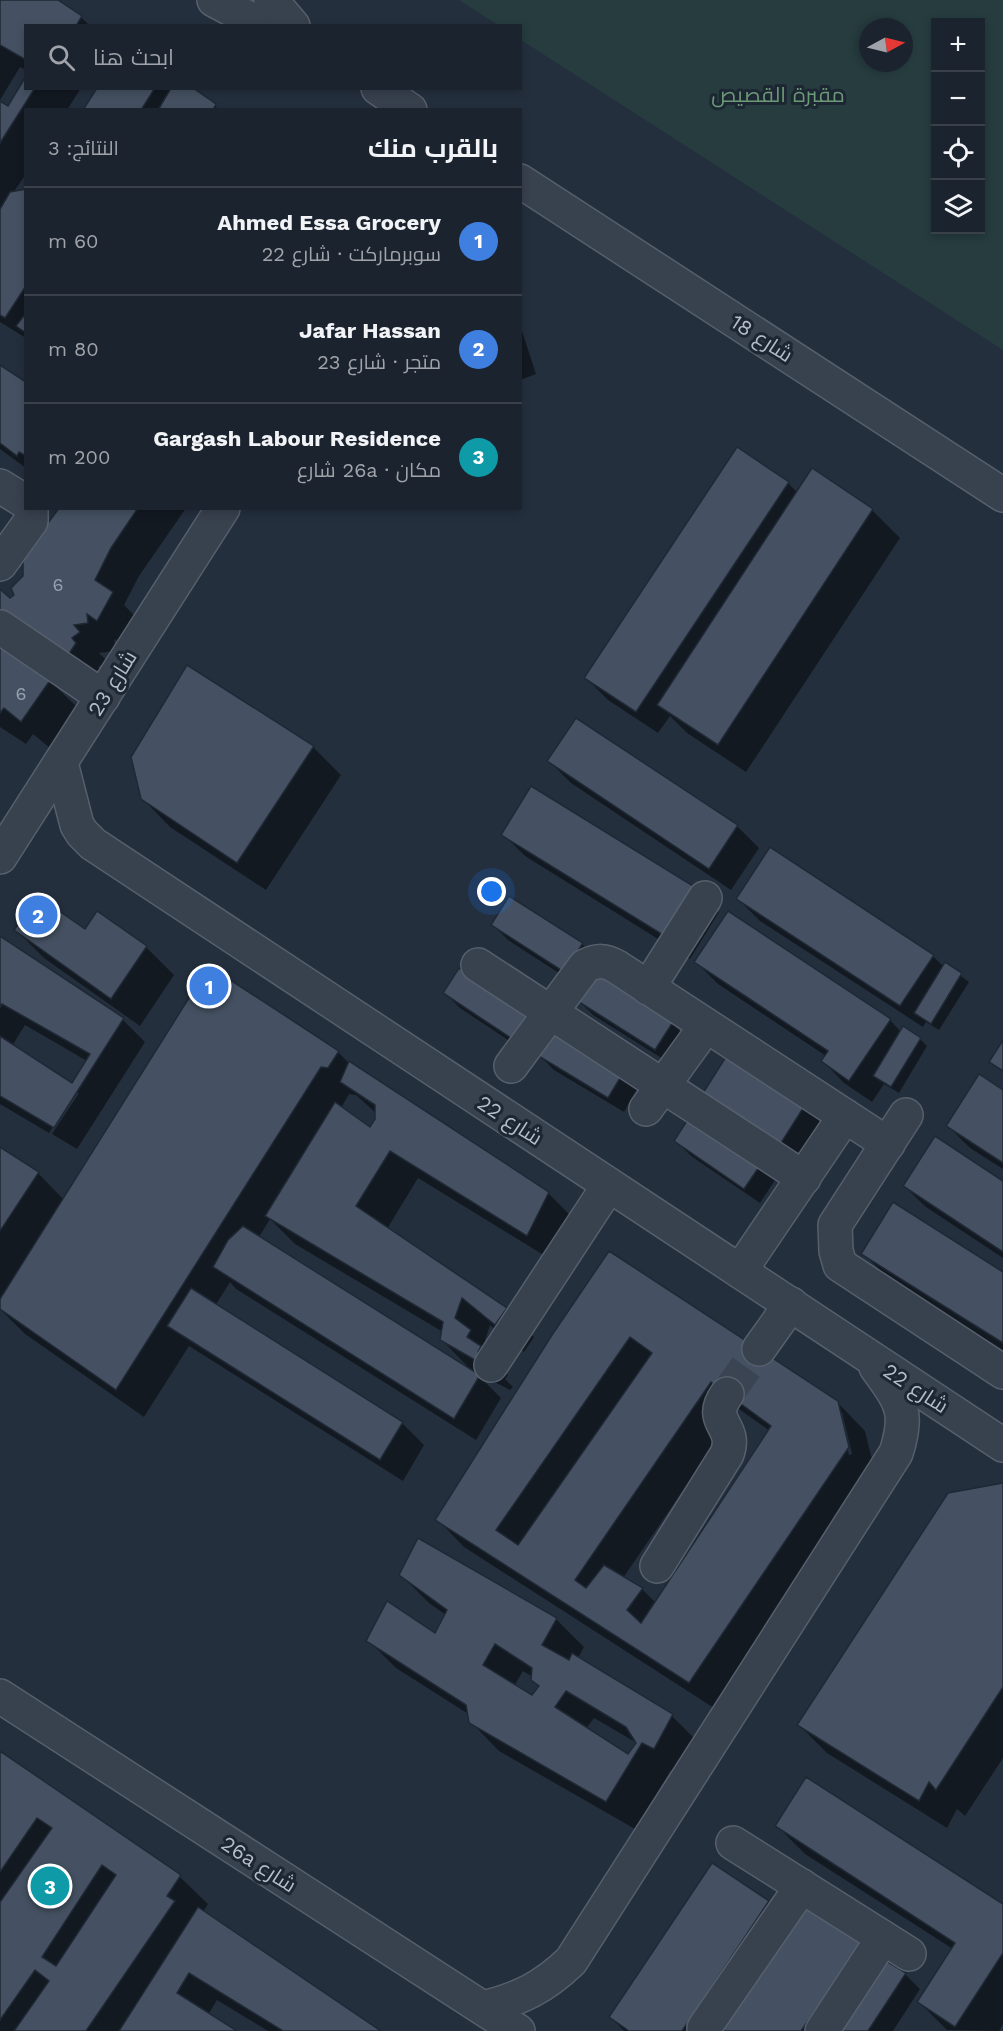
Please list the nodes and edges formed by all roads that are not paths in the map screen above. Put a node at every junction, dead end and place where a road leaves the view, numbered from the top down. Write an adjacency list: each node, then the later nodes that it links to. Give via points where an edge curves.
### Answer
1 (214, 0): 3 (street)
2 (271, 0): 4 (street)
3 (259, 24)
4 (291, 24)
5 (381, 90): 6 (street)
6 (407, 108)
7 (522, 182): 9 (street, شارع 18)
8 (0, 486): 10 (street)
9 (1003, 495)
10 (24, 501)
11 (31, 510): 13 (street, via 31,521)
12 (222, 510): 15 (street, شارع 23)
13 (0, 564)
14 (0, 627): 15 (street)
15 (103, 697): 16 (street, شارع 23)
16 (61, 763): 17 (street, شارع 23); 29 (street, شارع 22, via 77,825 93,844)
17 (0, 857)
18 (705, 898): 20 (street)
19 (478, 965): 21 (street)
20 (648, 988): 21 (street, via 610,963 596,961 585,966); 22 (street)
21 (550, 1012): 23 (street); 24 (street)
22 (706, 1026): 24 (street); 26 (street)
23 (511, 1066)
24 (654, 1097): 28 (street)
25 (906, 1115): 27 (street)
26 (845, 1116): 27 (street); 28 (street)
27 (888, 1144): 35 (street, via 835,1225 840,1265)
28 (804, 1178): 30 (street)
29 (609, 1185): 30 (street, شارع 22); 34 (street)
30 (740, 1271): 31 (street, شارع 22)
31 (791, 1304): 32 (street); 33 (street, شارع 22)
32 (759, 1349)
33 (868, 1356): 37 (street, شارع 22); 42 (street, via 900,1401 903,1425 896,1453 571,1961 526,1995)
34 (491, 1365)
35 (1003, 1372)
36 (727, 1394): 38 (street, via 720,1414 731,1444 727,1454)
37 (1003, 1444)
38 (657, 1566)
39 (0, 1696): 42 (street, 26a شارع)
40 (733, 1843): 41 (street)
41 (802, 1886): 44 (street); 45 (street, via 896,1946)
42 (483, 2008): 43 (street, 26a شارع)
43 (518, 2031)
44 (704, 2031)
45 (822, 2031)

